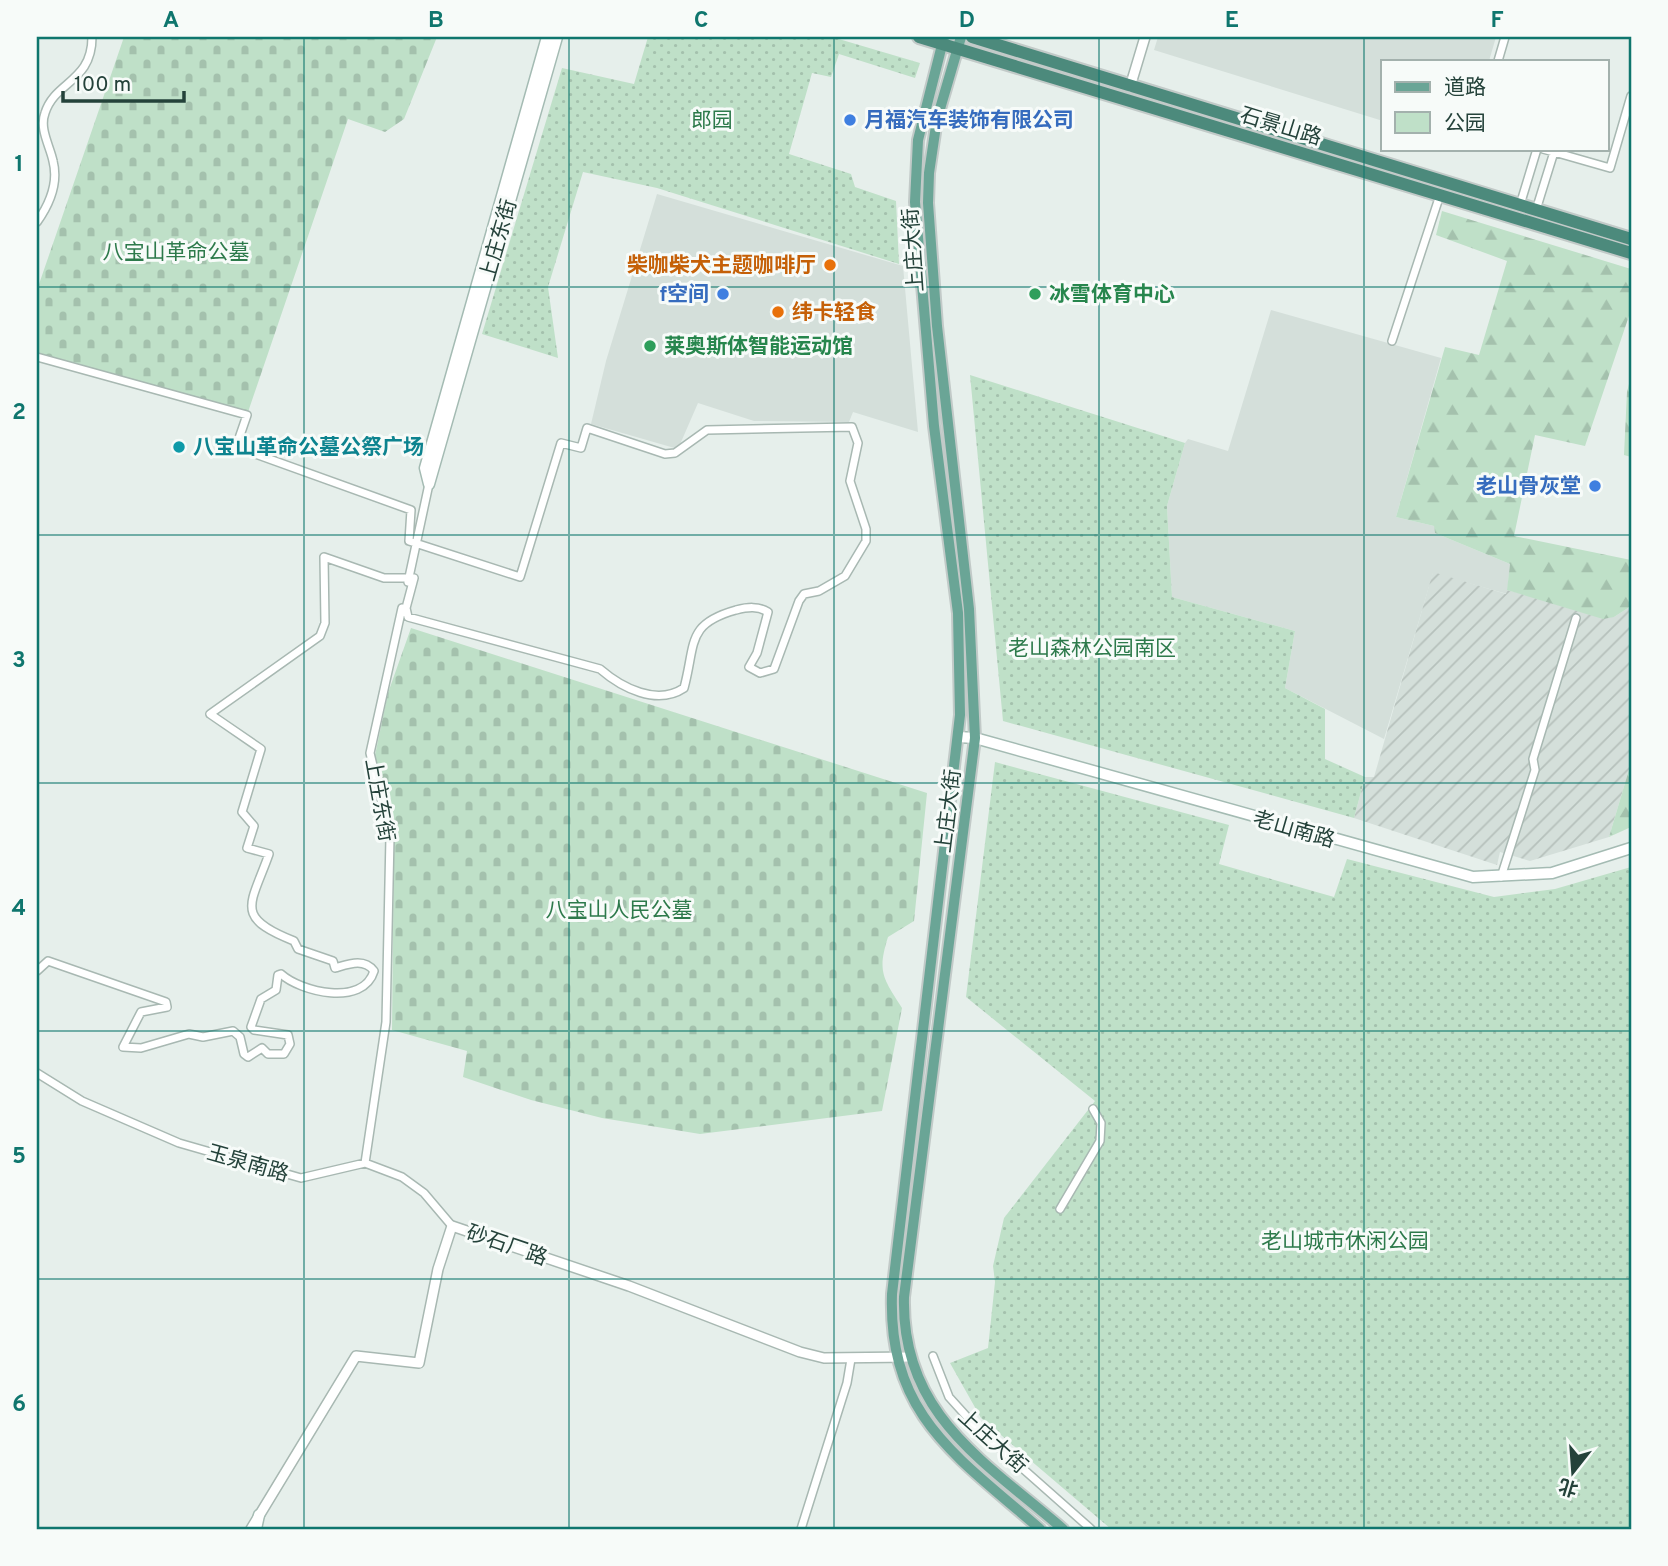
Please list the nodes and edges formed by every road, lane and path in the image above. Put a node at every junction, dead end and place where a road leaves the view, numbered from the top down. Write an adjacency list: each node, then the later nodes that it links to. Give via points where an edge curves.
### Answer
1 (92, 37): 19 (street, via 87,66 46,109 43,121 54,163 54,189)
2 (547, 37): 24 (main road, 上庄东街, via 425,468)
3 (557, 37): 24 (main road, 上庄东街)
4 (919, 37): 8 (highway, 石景山路)
5 (975, 37): 9 (street); 11 (highway, 石景山路)
6 (1145, 37): 11 (street)
7 (1505, 37): 10 (street)
8 (942, 39): 9 (highway, 石景山路); 26 (main road, 上庄大街, via 918,140 915,202 934,426 958,613)
9 (959, 43): 16 (highway, 石景山路); 27 (main road, 上庄大街, via 933,142 928,203 937,326 970,609)
10 (1497, 60)
11 (1130, 87): 17 (highway, 石景山路)
12 (1631, 96): 15 (street, via 1610,169)
13 (1537, 150): 17 (street)
14 (1547, 150): 15 (street)
15 (1554, 152): 18 (street)
16 (1440, 195): 21 (highway, 石景山路); 22 (street)
17 (1520, 205): 18 (highway, 石景山路)
18 (1536, 210): 20 (highway, 石景山路)
19 (37, 222)
20 (1631, 239)
21 (1631, 253)
22 (1392, 341)
23 (37, 357): 30 (street, via 247,415 236,447 411,510 409,541 520,577 561,443 581,448 587,428 665,454 675,453 707,430 852,427 858,443 850,481 866,529 866,541 845,576 804,594 799,601 774,669 760,673 749,667 768,612 742,608 704,622 684,688 663,696 621,686 600,669 408,617 414,578 384,578 324,556 325,623 320,636 210,714 261,749 242,812 254,826 247,848 269,854 250,907 253,917 267,930 293,941 298,949 333,961 335,968 364,963 374,971 373,976 359,989 333,993 295,985 278,975 276,990 261,999 251,1027 288,1035 290,1044 284,1054 268,1054 262,1048 248,1057 233,1031 202,1037 189,1034 141,1048 123,1047 141,1013 161,1010 166,1002 48,961)
24 (429, 484): 33 (street, 上庄东街, via 371,749 390,837 386,1022)
25 (1576, 618): 29 (street)
26 (958, 737): 27 (main road, 老山南路); 37 (main road, 上庄大街, via 892,1294)
27 (975, 738): 29 (main road, 老山南路, via 1434,869); 38 (main road, 上庄大街, via 904,1297)
28 (1631, 848): 29 (main road, 老山南路, via 1552,873)
29 (1501, 878)
30 (37, 971)
31 (37, 1073): 33 (street, 玉泉南路, via 82,1101 179,1143 301,1178)
32 (1093, 1109): 34 (street, via 1101,1123 1100,1141)
33 (365, 1163): 35 (street, via 413,1185)
34 (1060, 1209)
35 (452, 1226): 39 (street, 砂石厂路, via 629,1286 800,1352); 40 (street, 砂石厂路, via 438,1269 419,1363 356,1356)
36 (933, 1356): 45 (street, via 949,1397 978,1429)
37 (895, 1357): 38 (street, 砂石厂路); 39 (street, 砂石厂路); 43 (main road, 上庄大街, via 909,1396 928,1426)
38 (911, 1357): 44 (main road, 上庄大街, via 940,1419)
39 (851, 1359): 42 (street)
40 (259, 1515): 41 (main road)
41 (253, 1529)
42 (802, 1529)
43 (1040, 1529)
44 (1063, 1529)
45 (1091, 1529)

